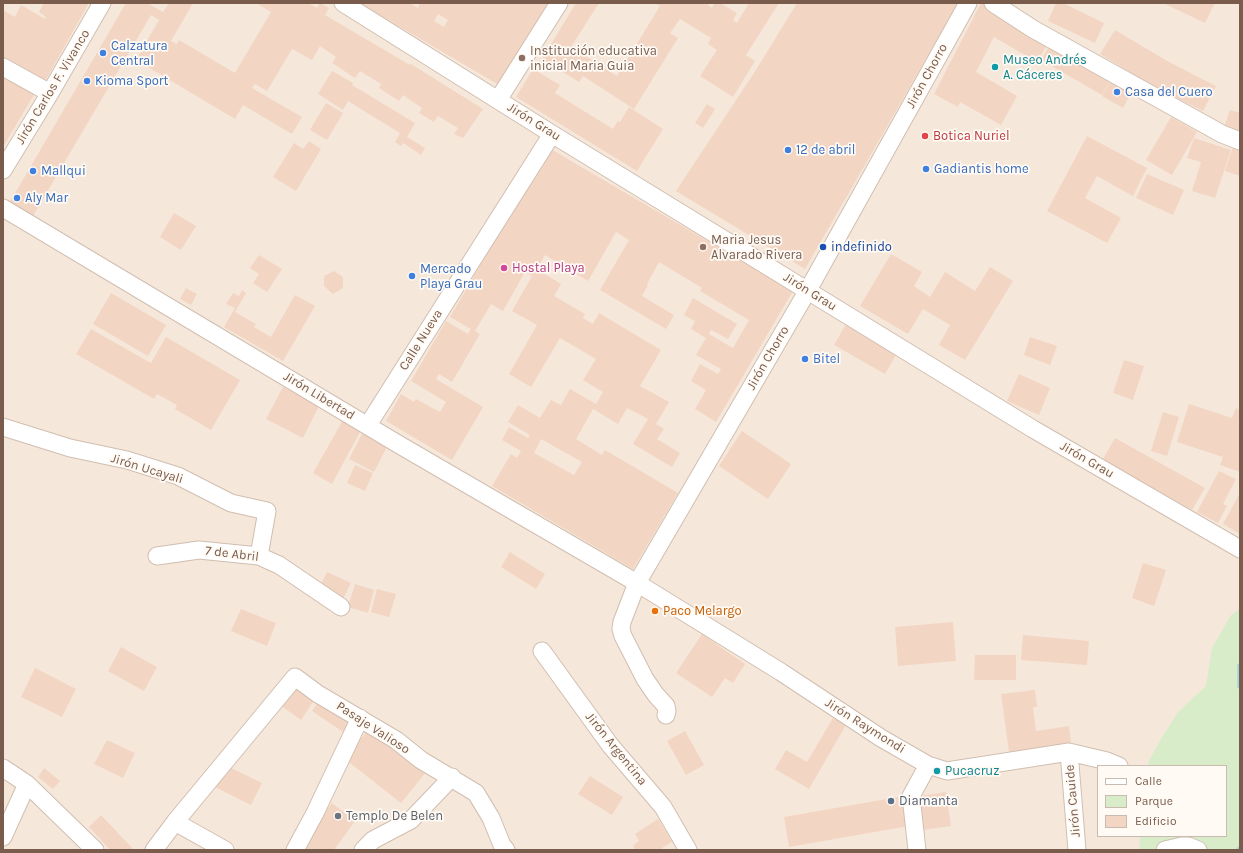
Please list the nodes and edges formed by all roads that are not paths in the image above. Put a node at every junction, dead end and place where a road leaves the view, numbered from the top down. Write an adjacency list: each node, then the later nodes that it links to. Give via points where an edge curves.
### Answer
1 (102, 3): 7 (street, Jirón Carlos F. Vivanco)
2 (343, 3): 8 (street, Jirón Grau)
3 (559, 3): 8 (street)
4 (968, 3): 13 (street, Jirón Chorro)
5 (993, 3): 10 (street, via 1222,134)
6 (3, 67): 7 (street)
7 (50, 93): 11 (street, Jirón Carlos F. Vivanco)
8 (498, 100): 9 (street, Jirón Grau)
9 (552, 134): 13 (street, Jirón Grau); 14 (street, Calle Nueva)
10 (1240, 141)
11 (3, 170)
12 (3, 208): 14 (street, Jirón Libertad)
13 (808, 290): 16 (street, Jirón Grau, via 1033,429); 19 (street, Jirón Chorro)
14 (368, 425): 19 (street, Jirón Libertad)
15 (3, 427): 18 (street, Jirón Ucayali, via 70,448 127,460 178,476 231,503 267,511)
16 (1240, 549)
17 (157, 556): 18 (street, 7 de Abril, via 199,550)
18 (259, 556): 20 (street, 7 de Abril, via 279,565)
19 (637, 583): 22 (street, Jirón Chorro, via 621,629 645,678 666,706); 25 (street, Jirón Raymondi, via 781,672 881,738)
20 (341, 606)
21 (542, 651): 38 (street, Jirón Argentina, via 610,745 663,806)
22 (666, 714)
23 (360, 718): 28 (street, Pasaje Valioso); 30 (street, Pasaje Valioso, via 318,694 295,677); 35 (street)
24 (1069, 752): 25 (street, Jirón Raymondi, via 947,771); 26 (street, Jirón Raymondi); 40 (street, Jirón Cauide)
25 (928, 765): 39 (street, via 911,796)
26 (1117, 765)
27 (3, 768): 29 (street)
28 (452, 778): 36 (street, via 411,820 373,840); 37 (street, Pasaje Valioso, via 476,793)
29 (28, 784): 31 (street); 32 (street)
30 (175, 822): 33 (street); 34 (street)
31 (3, 837)
32 (95, 850)
33 (154, 850)
34 (225, 850)
35 (295, 850)
36 (363, 850)
37 (506, 850)
38 (688, 850)
39 (917, 850)
40 (1077, 850)

